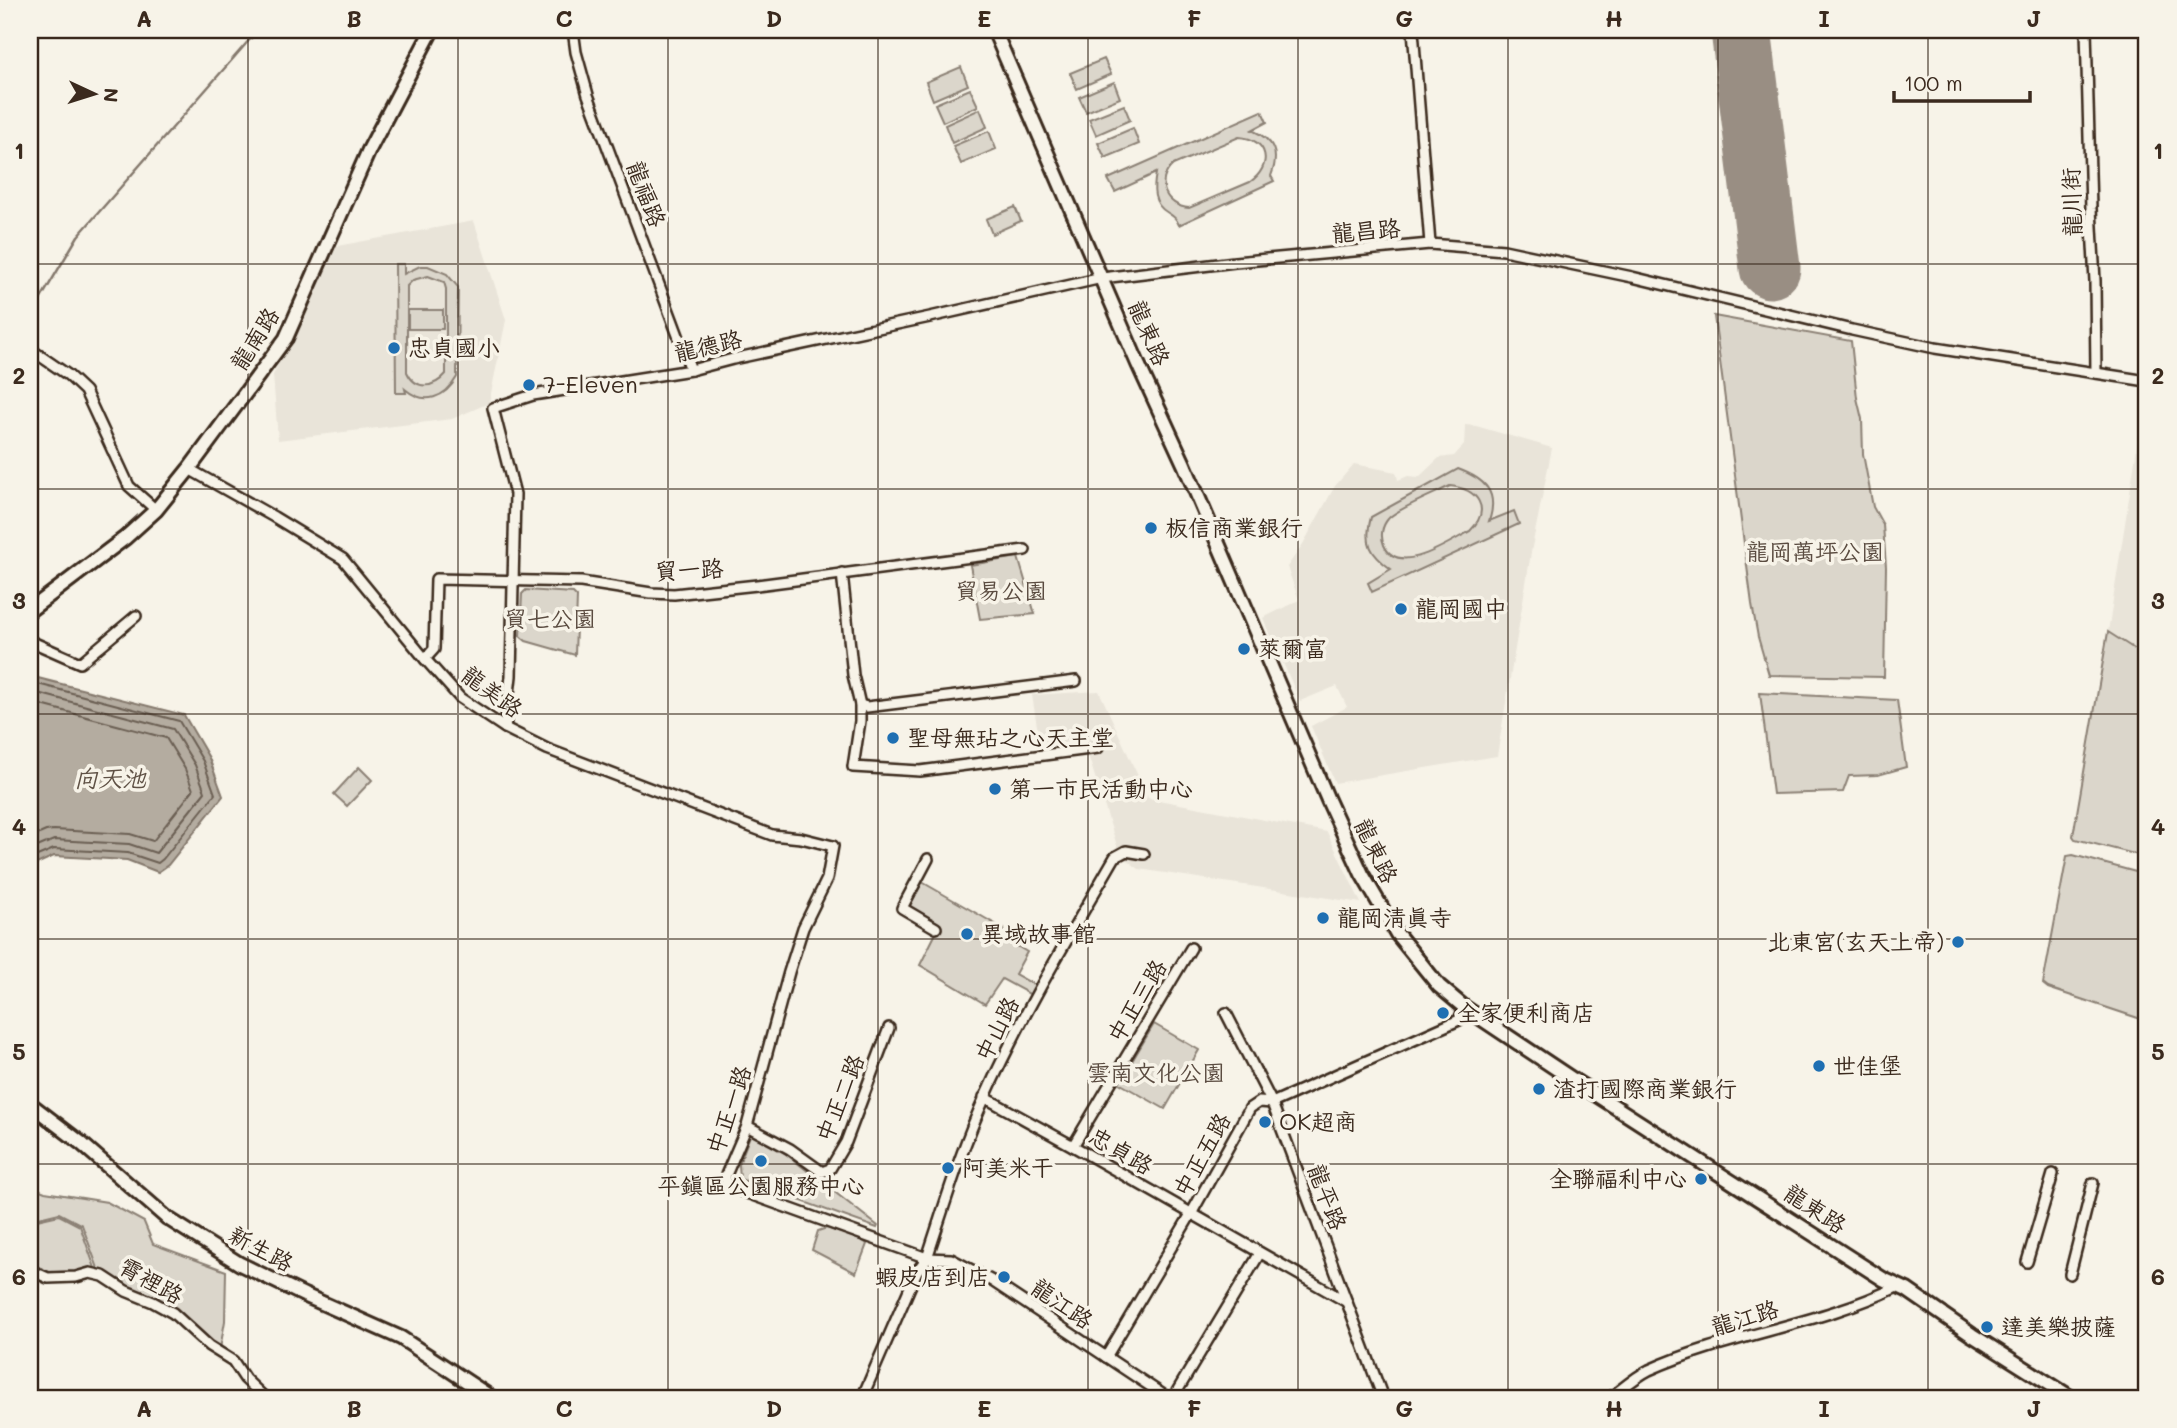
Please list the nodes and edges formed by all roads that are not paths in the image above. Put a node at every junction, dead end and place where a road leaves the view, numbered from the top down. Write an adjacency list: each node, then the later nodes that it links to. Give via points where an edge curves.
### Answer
1 (432, 30): 12 (street, 龍南路, via 369,150 286,338)
2 (573, 30): 9 (street, 龍福路, via 588,95)
3 (994, 30): 7 (street, 龍東路)
4 (1413, 30): 6 (street)
5 (2086, 30): 10 (street, 龍川街)
6 (1430, 244): 7 (street, 龍昌路); 10 (street, 龍昌路, via 1496,249 1936,348)
7 (1102, 278): 9 (street, 龍德路); 30 (street, 龍東路, via 1362,874 1397,934 1439,986)
8 (30, 349): 13 (street, via 85,391 129,486)
9 (691, 370): 16 (street, 龍德路, via 533,395 493,408 515,494)
10 (2096, 373): 11 (street)
11 (2147, 381)
12 (189, 469): 13 (street, 龍南路); 20 (street, 龍美路, via 343,559)
13 (156, 510): 17 (street, 龍南路)
14 (1025, 550): 15 (street, 貿一路)
15 (842, 573): 16 (street, 貿一路, via 674,594 581,582); 22 (street)
16 (515, 580): 20 (street, 貿一路, via 436,579 434,649); 23 (street)
17 (30, 610)
18 (136, 615): 19 (street, via 80,663)
19 (30, 641)
20 (425, 659): 23 (street, 龍美路, via 460,698)
21 (1076, 681): 22 (street, via 919,702)
22 (860, 705): 24 (street, via 853,767 920,771)
23 (505, 728): 25 (street, 龍美路, via 547,749 772,835)
24 (1098, 748)
25 (833, 846): 36 (street, 中正一路, via 827,879 803,928 789,972)
26 (1144, 854): 33 (street, 中山路, via 1126,851 1115,857)
27 (928, 859): 28 (street, via 902,908)
28 (936, 928)
29 (1191, 948): 37 (street, 中正三路)
30 (1464, 1007): 34 (street, 中正五路, via 1459,1020); 46 (street, 龍東路)
31 (1226, 1013): 34 (street, 龍平路)
32 (889, 1028): 36 (street, 中正二路, via 846,1142 830,1169 822,1172)
33 (984, 1097): 37 (street, 忠貞路); 42 (street, 中山路)
34 (1272, 1103): 40 (street, 中正五路, via 1259,1101 1250,1108); 47 (street, 龍平路)
35 (30, 1104): 50 (street, 新生路, via 167,1218 229,1258 401,1338)
36 (747, 1126): 42 (street, 中正一路, via 726,1175 730,1186)
37 (1073, 1146): 40 (street, 忠貞路)
38 (2053, 1174): 43 (street)
39 (2093, 1184): 45 (street)
40 (1191, 1214): 41 (street, 忠貞路); 48 (street, 中正五路)
41 (1260, 1253): 47 (street, 忠貞路); 52 (street)
42 (927, 1258): 48 (street, 龍江路, via 951,1259 992,1280); 51 (street, 中山路, via 917,1271)
43 (2027, 1262)
44 (30, 1270): 49 (street, 霄裡路, via 48,1278 103,1276 126,1292 153,1301 233,1361)
45 (2070, 1274)
46 (1897, 1287): 54 (street, 龍江路, via 1873,1299 1647,1371); 55 (street, 龍東路)
47 (1347, 1302): 53 (street, 龍平路)
48 (1106, 1357): 52 (street, 龍江路)
49 (265, 1398)
50 (492, 1398)
51 (862, 1398)
52 (1171, 1398)
53 (1383, 1398)
54 (1610, 1398)
55 (2072, 1398)

